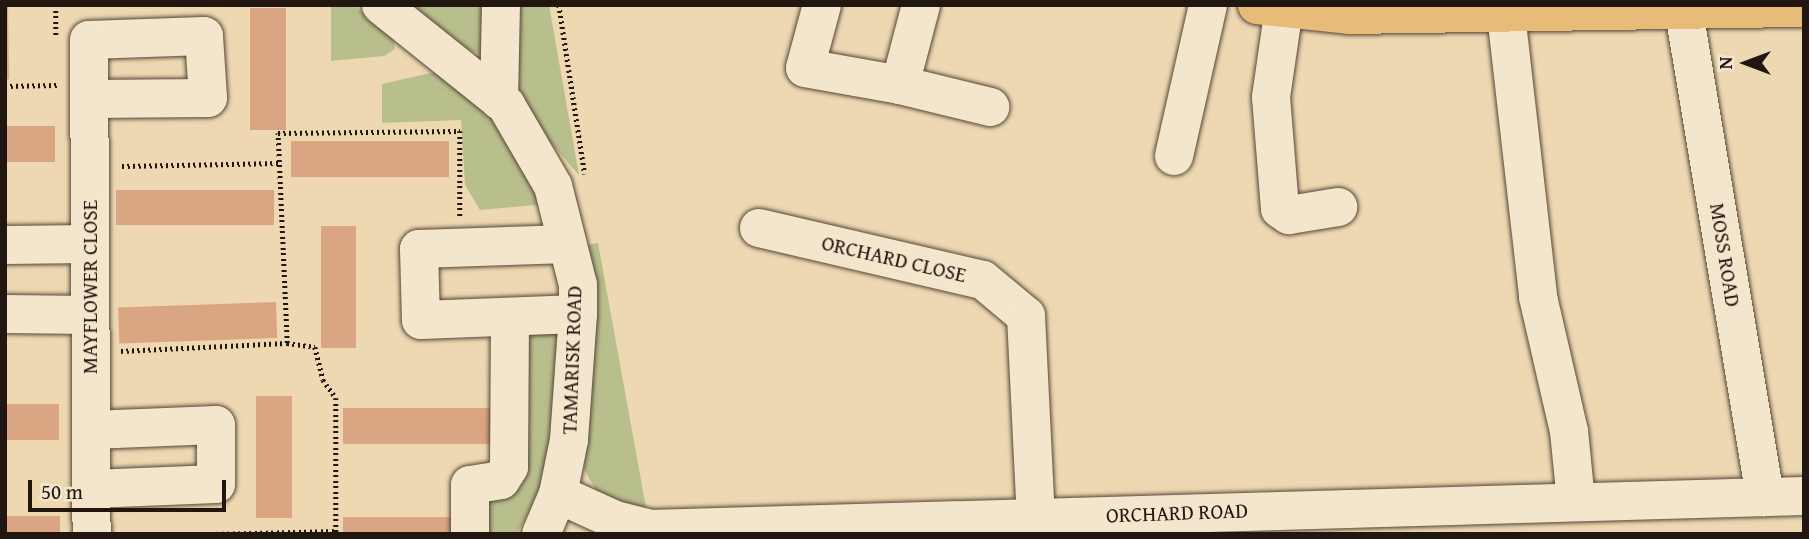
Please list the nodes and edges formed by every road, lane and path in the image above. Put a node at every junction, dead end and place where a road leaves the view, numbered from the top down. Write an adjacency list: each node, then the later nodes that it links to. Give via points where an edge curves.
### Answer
1 (381, 5): 14 (street, TAMARISK ROAD)
2 (501, 5): 14 (street)
3 (559, 5): 19 (path)
4 (822, 5): 11 (street, via 805,68)
5 (921, 5): 11 (street)
6 (1208, 5): 16 (street)
7 (1270, 7): 10 (main road, via 1350,15); 20 (street, via 1280,209 1289,215)
8 (1804, 8): 9 (main road)
9 (1684, 12): 10 (main road); 36 (street, MOSS ROAD)
10 (1506, 13): 37 (street, via 1538,297 1569,431)
11 (900, 85): 15 (street)
12 (5, 86): 13 (path)
13 (89, 92): 13 (street, MAYFLOWER CLOSE, via 208,98 204,36 89,40); 18 (street, MAYFLOWER CLOSE)
14 (499, 100): 23 (street, TAMARISK ROAD, via 553,186)
15 (990, 107)
16 (1174, 156)
17 (279, 163): 18 (path); 25 (path, via 278,133 460,131); 30 (path)
18 (90, 166): 22 (street, MAYFLOWER CLOSE)
19 (585, 179)
20 (1338, 207)
21 (759, 228): 38 (street, ORCHARD CLOSE, via 983,280 1026,316)
22 (90, 244): 24 (street); 27 (street, MAYFLOWER CLOSE)
23 (567, 244): 25 (street); 28 (street, TAMARISK ROAD, via 578,285)
24 (5, 245)
25 (460, 248): 29 (street, via 419,250 421,320)
26 (5, 314): 27 (street)
27 (90, 314): 31 (street, MAYFLOWER CLOSE)
28 (578, 314): 29 (street); 34 (street, TAMARISK ROAD, via 569,440)
29 (510, 317): 42 (street, via 509,467 501,480 470,485)
30 (287, 343): 31 (path); 39 (path, via 315,347 323,380 336,398)
31 (90, 352): 32 (street, MAYFLOWER CLOSE)
32 (91, 430): 33 (street, MAYFLOWER CLOSE); 33 (street, via 216,425 216,484)
33 (91, 489): 40 (street, MAYFLOWER CLOSE)
34 (558, 494): 38 (street, ORCHARD ROAD, via 615,520 650,529); 43 (street, TAMARISK ROAD)
35 (1804, 496): 36 (street, ORCHARD ROAD)
36 (1765, 498): 37 (street, ORCHARD ROAD)
37 (1576, 501): 38 (street, ORCHARD ROAD)
38 (1035, 517)
39 (336, 533): 41 (path)
40 (92, 534)
41 (211, 534)
42 (470, 534)
43 (541, 534)

